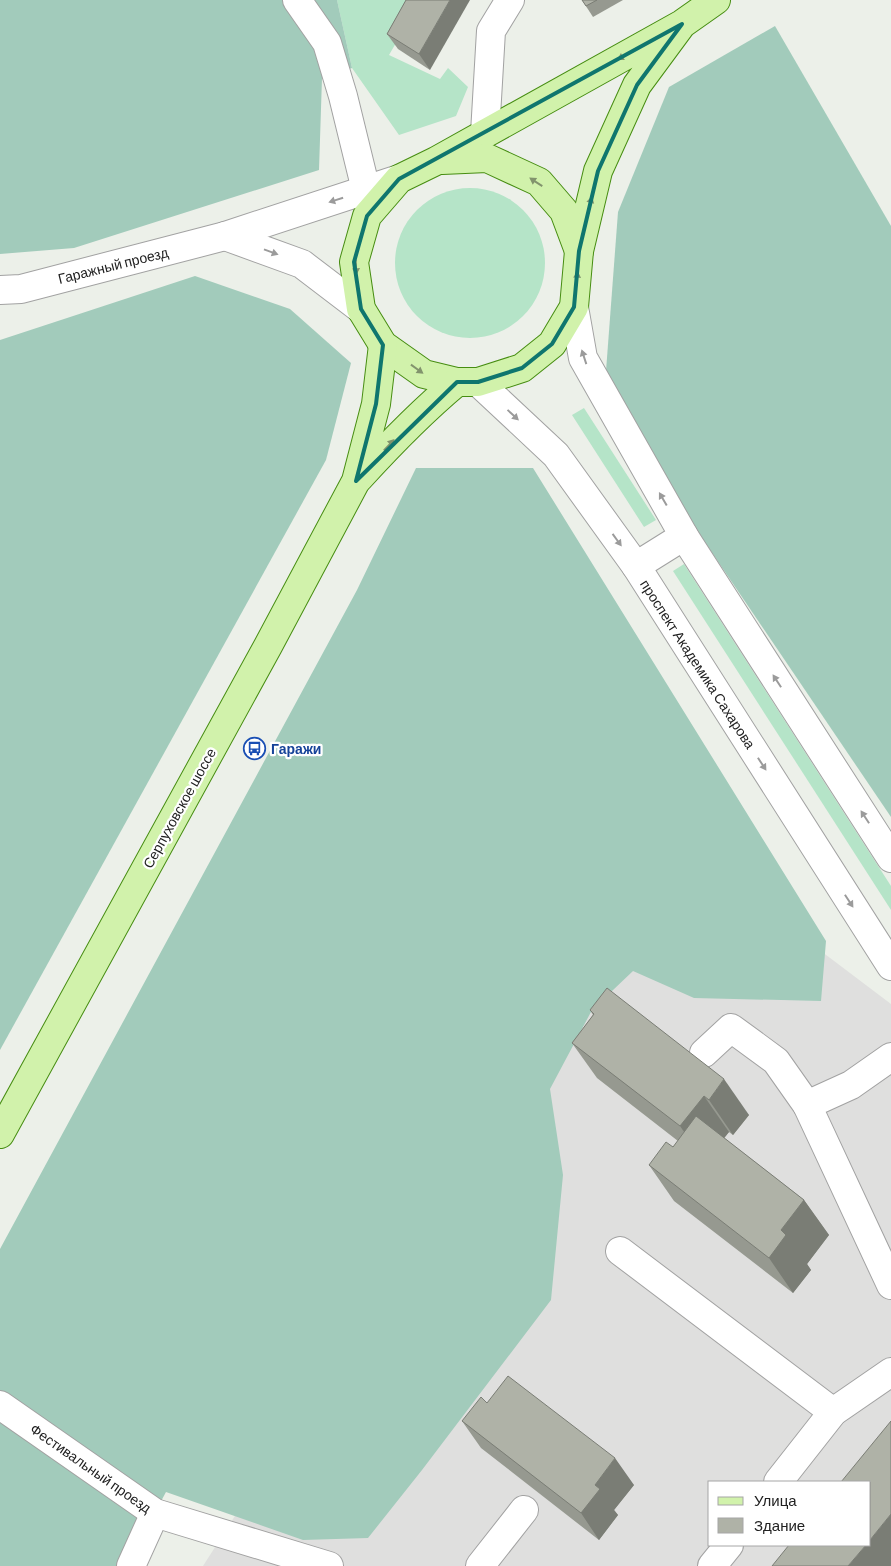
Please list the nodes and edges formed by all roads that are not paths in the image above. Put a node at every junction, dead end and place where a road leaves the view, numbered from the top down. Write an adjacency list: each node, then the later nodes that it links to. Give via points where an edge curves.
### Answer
1 (297, 0): 8 (street, via 327,43)
2 (510, 0): 5 (street, via 490,31)
3 (716, 0): 4 (main road)
4 (682, 24): 5 (main road, one-way to 5); 10 (main road, one-way to 4, via 602,162 637,85)
5 (485, 133): 6 (main road)
6 (436, 160): 7 (main road); 10 (main road, one-way to 6, via 564,211 539,182 487,158)
7 (399, 179): 8 (street, Гаражный проезд); 13 (main road, one-way to 13, via 367,216 354,262)
8 (366, 190): 9 (street, Гаражный проезд, one-way to 9)
9 (225, 236): 11 (street, Гаражный проезд, via 21,289); 13 (street, one-way to 13, via 302,264)
10 (579, 251): 12 (main road, one-way to 10)
11 (0, 290)
12 (574, 307): 15 (main road, via 552,344 522,368); 17 (street, one-way to 12, via 583,358)
13 (361, 309): 14 (main road)
14 (383, 345): 15 (main road, one-way to 15, via 424,374); 16 (main road, via 376,404)
15 (467, 382): 16 (main road, one-way to 15, via 432,403); 18 (street, проспект Академика Сахарова, one-way to 18, via 556,455)
16 (356, 481): 24 (main road, Серпуховское шоссе)
17 (684, 536): 18 (street); 19 (street, one-way to 17)
18 (636, 566): 20 (street, проспект Академика Сахарова, one-way to 20)
19 (891, 858)
20 (891, 966)
21 (704, 1053): 23 (street, via 731,1028 776,1062)
22 (891, 1057): 23 (street, via 851,1085)
23 (808, 1105): 26 (street)
24 (0, 1134)
25 (620, 1251): 29 (street)
26 (891, 1285)
27 (891, 1372): 29 (street)
28 (0, 1405): 32 (street, Фестивальный проезд)
29 (833, 1412): 30 (street)
30 (779, 1481)
31 (524, 1510): 36 (street)
32 (155, 1512): 34 (street); 35 (street, Фестивальный проезд)
33 (728, 1546): 37 (street)
34 (131, 1566)
35 (329, 1566)
36 (480, 1566)
37 (712, 1566)

